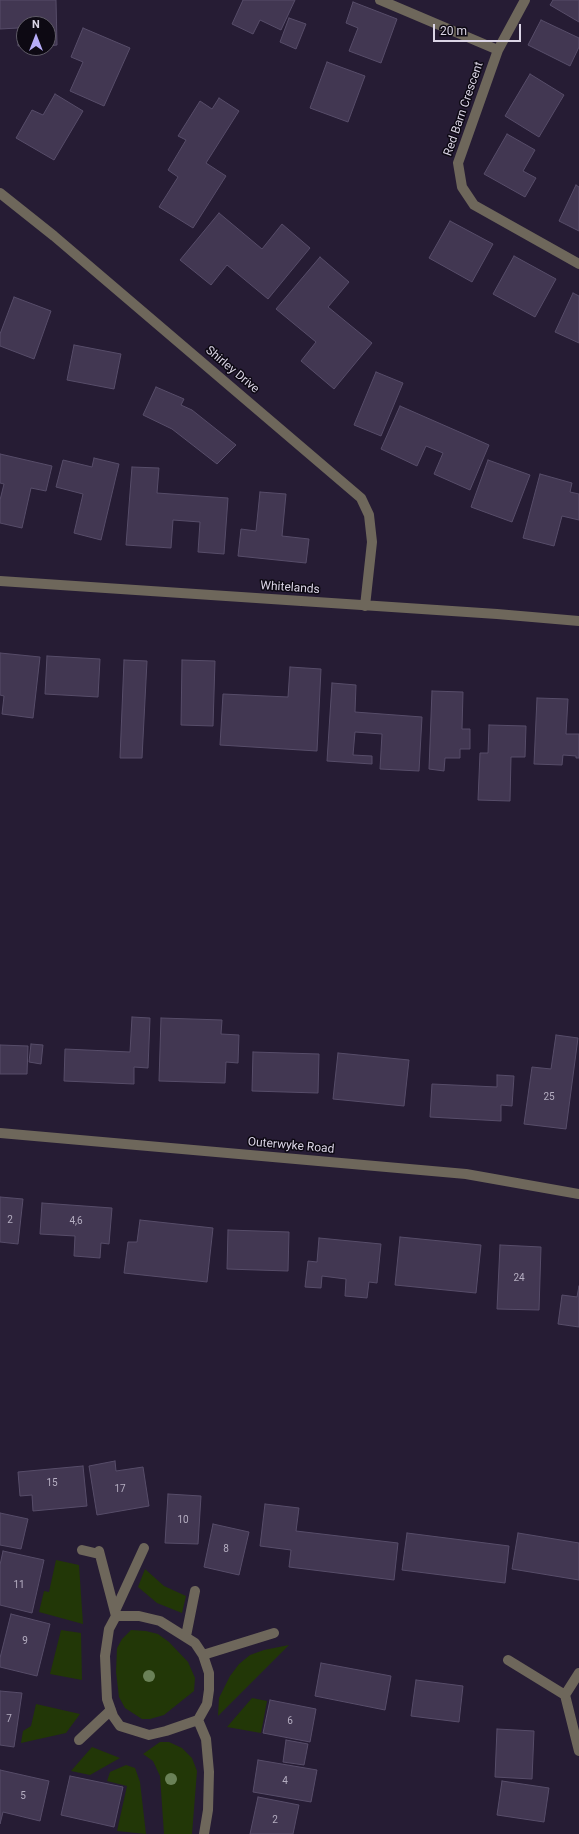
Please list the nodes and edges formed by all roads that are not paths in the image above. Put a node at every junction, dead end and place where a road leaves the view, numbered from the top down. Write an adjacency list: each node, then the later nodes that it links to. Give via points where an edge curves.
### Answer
1 (383, 0): 3 (street)
2 (525, 0): 3 (street, Red Barn Crescent)
3 (498, 50): 5 (street, Red Barn Crescent, via 458,163 462,187 474,205)
4 (0, 194): 7 (street, Shirley Drive, via 54,236 361,498 369,515 372,542)
5 (579, 264)
6 (0, 582): 7 (street, Whitelands)
7 (365, 606): 8 (street, Whitelands)
8 (579, 621)
9 (0, 1133): 10 (street, Outerwyke Road, via 466,1174)
10 (579, 1194)
11 (144, 1548): 14 (street)
12 (82, 1550): 14 (street, via 99,1553)
13 (195, 1591): 16 (street)
14 (115, 1614): 16 (street, via 160,1621); 21 (street, via 109,1629 105,1656)
15 (274, 1633): 17 (street)
16 (186, 1636): 17 (street, via 195,1643)
17 (203, 1655): 22 (street, via 209,1690 207,1704)
18 (508, 1660): 20 (street)
19 (579, 1673): 20 (street)
20 (565, 1695): 24 (street)
21 (111, 1710): 22 (street, via 120,1726 149,1735); 23 (street)
22 (198, 1720): 25 (street, via 206,1739 210,1772)
23 (79, 1740)
24 (579, 1751)
25 (204, 1834)

